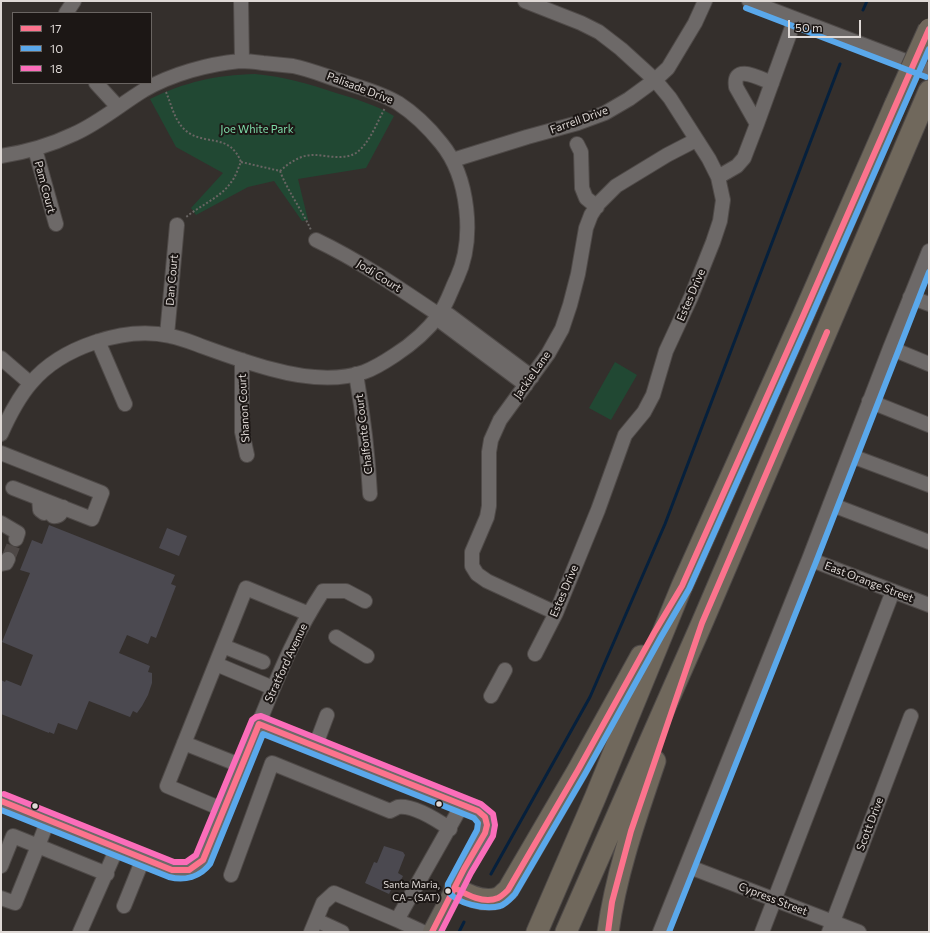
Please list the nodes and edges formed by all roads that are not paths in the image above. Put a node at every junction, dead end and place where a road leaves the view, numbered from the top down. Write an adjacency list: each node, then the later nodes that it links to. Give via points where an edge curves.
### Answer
1 (74, 1): 6 (street)
2 (241, 1): 9 (street)
3 (525, 1): 11 (street, Estes Drive, via 599,32)
4 (705, 1): 11 (street, Farrell Drive, via 678,53 668,68)
5 (749, 1): 7 (street)
6 (67, 12)
7 (795, 19): 10 (street); 12 (street)
8 (929, 29): 57 (highway, bridge)
9 (242, 61): 15 (street, Palisade Drive, via 210,66 161,82); 21 (street, Palisade Drive, via 294,66 390,99 412,113 433,132)
10 (929, 70)
11 (655, 80): 17 (street, Estes Drive, via 670,98); 21 (street, Farrell Drive, via 605,113)
12 (772, 83): 16 (street); 16 (street, via 748,74 738,76 735,82)
13 (97, 84): 15 (street)
14 (929, 91): 63 (highway)
15 (118, 107): 19 (street, Palisade Drive, via 76,134)
16 (758, 124): 22 (street, via 744,158 737,166)
17 (696, 140): 22 (street, Estes Drive); 23 (street, Jackie Lane, via 616,186)
18 (577, 144): 23 (street, via 581,152 582,188 586,198)
19 (35, 150): 20 (street, Palisade Drive); 24 (street, Pam Court)
20 (1, 156)
21 (453, 160): 30 (street, Palisade Drive, via 466,205 466,244 460,272)
22 (718, 177): 61 (street, Estes Drive, via 723,200 713,242 666,351 653,395 644,412 625,435)
23 (597, 207): 38 (street, Jackie Lane, via 586,228 578,274 562,329)
24 (56, 224)
25 (176, 225): 31 (street, Dan Court)
26 (316, 240): 30 (street, Jodi Court, via 340,251)
27 (929, 251): 28 (street)
28 (910, 297): 29 (street); 33 (street)
29 (929, 304)
30 (439, 315): 37 (street, Palisade Drive, via 423,334 407,346 375,367); 38 (street, Jodi Court, via 442,324)
31 (167, 335): 32 (street, Palisade Drive, via 137,333); 35 (street, Palisade Drive)
32 (98, 341): 39 (street, Palisade Drive, via 62,357); 41 (street)
33 (890, 348): 36 (street); 40 (street)
34 (1, 358): 39 (street)
35 (242, 360): 37 (street, Palisade Drive, via 309,376 335,377); 46 (street, Shanon Court, via 242,425)
36 (929, 364)
37 (356, 374): 49 (street, Chalfonte Court, via 368,456)
38 (529, 381): 61 (street, Jackie Lane, via 500,420 491,440 489,506 471,559 477,574 487,581)
39 (30, 383): 43 (street, Palisade Drive, via 17,401)
40 (869, 401): 42 (street); 45 (street)
41 (125, 404)
42 (929, 425)
43 (1, 434)
44 (1, 453): 52 (street, via 102,493 92,519)
45 (849, 454): 47 (street); 51 (street)
46 (247, 455)
47 (929, 485)
48 (13, 488): 50 (street)
49 (370, 494)
50 (39, 498): 52 (street); 52 (street, via 40,510)
51 (830, 504): 55 (street); 56 (street)
52 (53, 512)
53 (1, 523): 54 (street, via 18,533)
54 (16, 539)
55 (929, 542)
56 (810, 559): 58 (street, East Orange Street); 88 (street)
57 (682, 586): 91 (highway, via 508,890 498,898 482,899); 102 (highway)
58 (892, 591): 60 (street, East Orange Street); 93 (street)
59 (365, 601): 62 (street, Stratford Avenue, via 346,591 323,591)
60 (929, 605)
61 (556, 613): 66 (street, Estes Drive)
62 (309, 614): 65 (street, via 246,588); 71 (street, Stratford Avenue)
63 (702, 623): 103 (highway); 104 (highway, via 631,831 612,902)
64 (336, 637): 67 (street)
65 (223, 646): 68 (street); 69 (street)
66 (535, 654)
67 (367, 656)
68 (263, 662)
69 (216, 664): 71 (street); 76 (street)
70 (505, 670): 72 (street)
71 (273, 688): 75 (street, Stratford Avenue)
72 (491, 696)
73 (327, 714): 77 (street)
74 (911, 716): 97 (street, Scott Drive)
75 (259, 724): 77 (street); 78 (street, Stratford Avenue)
76 (184, 743): 78 (street); 81 (street, via 167,786)
77 (315, 747): 80 (street)
78 (242, 766): 81 (street, Stratford Avenue)
79 (1, 801): 82 (street)
80 (462, 805): 83 (street); 91 (street, via 478,811 485,817 487,825)
81 (224, 810): 86 (street, Stratford Avenue, via 203,860 194,868 183,872)
82 (48, 820): 84 (street); 85 (street)
83 (450, 829): 90 (street, via 416,810 399,807 390,811 272,763); 95 (street)
84 (38, 846): 87 (street, via 13,836); 89 (street); 92 (street, via 14,903)
85 (117, 848): 86 (street); 89 (street)
86 (143, 859): 94 (street)
87 (1, 866)
88 (687, 866): 93 (street, Cypress Street); 105 (street)
89 (106, 874): 98 (street)
90 (231, 875)
91 (455, 888): 101 (main road)
92 (1, 898)
93 (774, 900): 97 (street, Cypress Street); 106 (street)
94 (124, 906)
95 (398, 920): 96 (street, via 334,893 323,903); 100 (street)
96 (320, 927): 99 (street)
97 (831, 927): 107 (street, Cypress Street)
98 (80, 932)
99 (342, 932)
100 (423, 932)
101 (432, 932)
102 (537, 932)
103 (566, 932)
104 (608, 932)
105 (660, 932)
106 (762, 932)
107 (859, 932)

